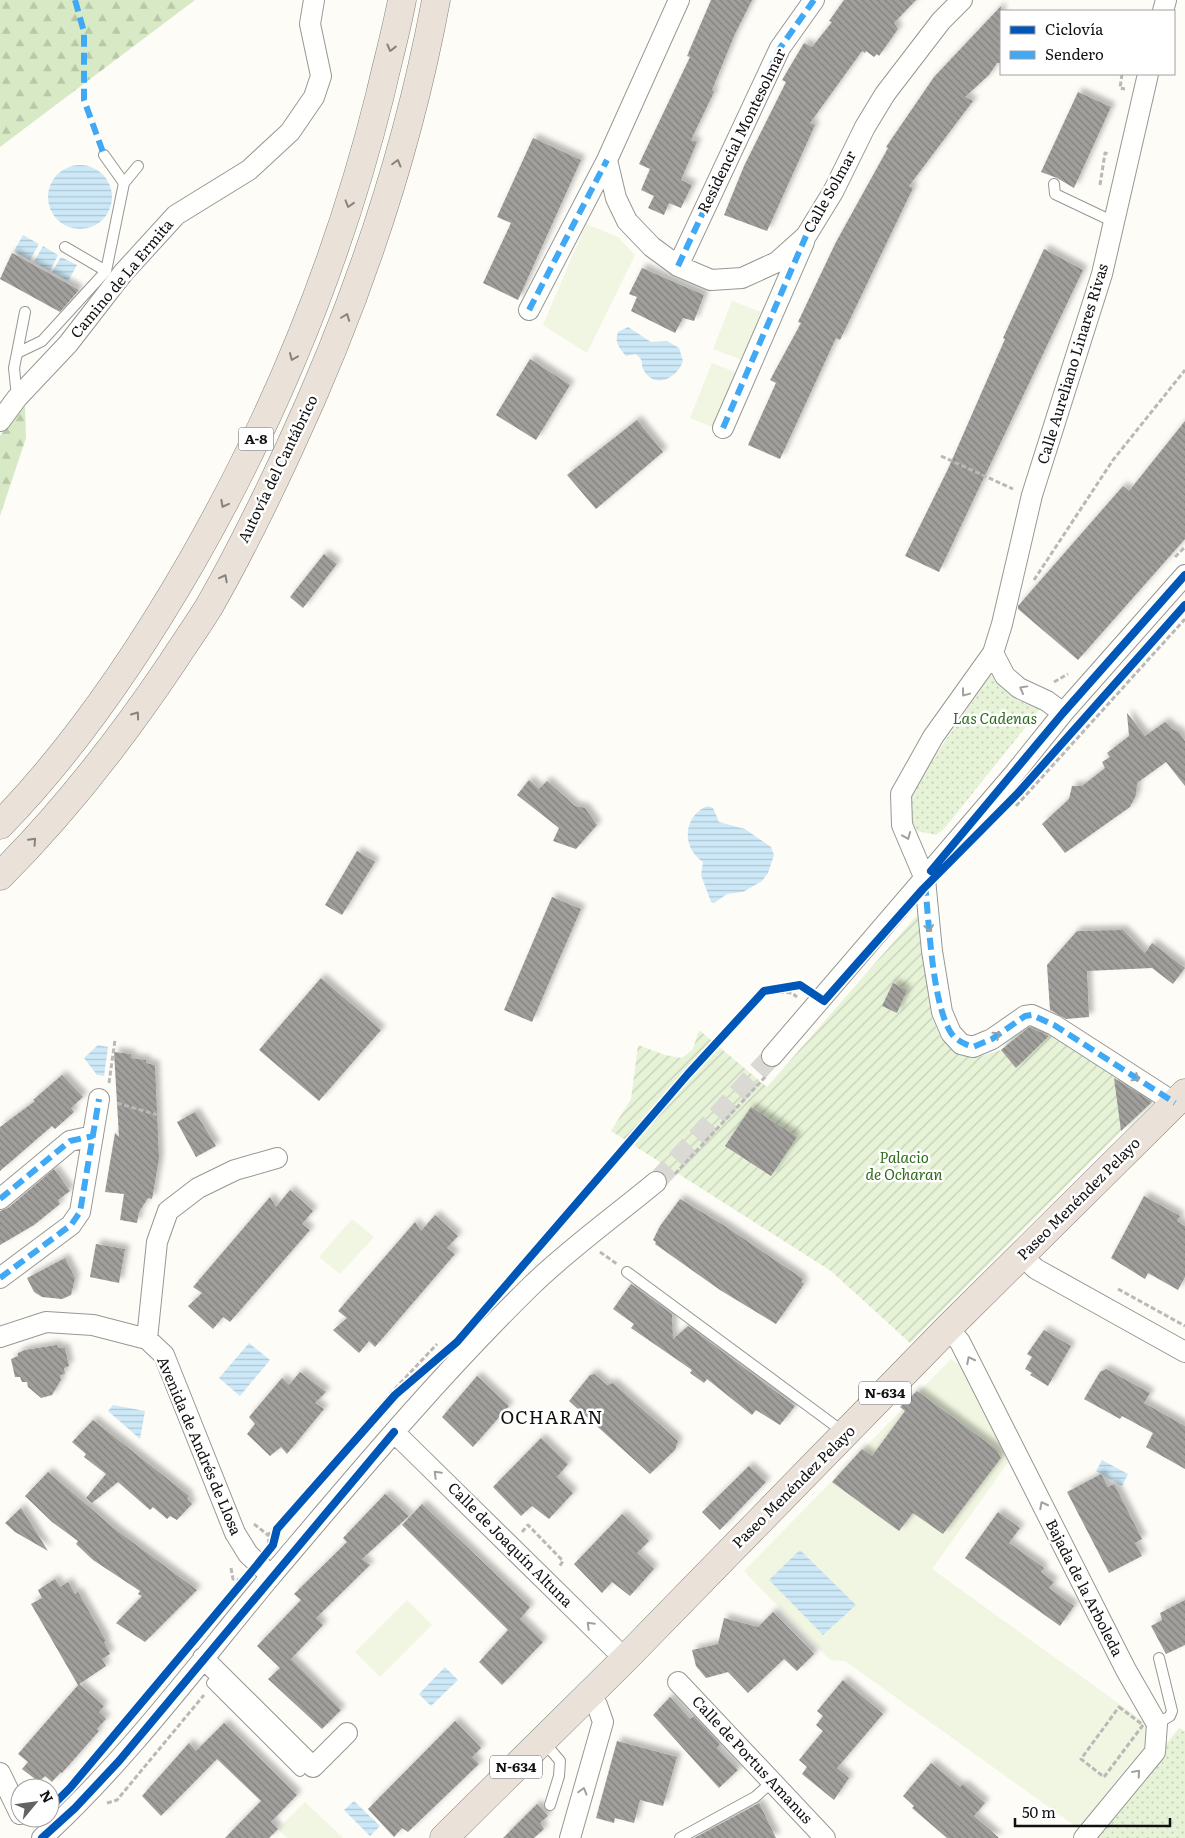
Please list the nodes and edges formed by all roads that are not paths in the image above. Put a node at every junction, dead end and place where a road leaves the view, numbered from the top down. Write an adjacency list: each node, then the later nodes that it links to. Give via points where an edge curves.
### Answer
1 (314, 0): 21 (street, Camino de La Ermita, via 310,24 320,76 314,98 290,132 248,170 176,215 123,274 68,344)
2 (402, 0): 27 (highway, A-8, one-way to 27, via 370,136 322,290 225,503 164,609 96,712)
3 (436, 0): 28 (highway, Autovía del Cantábrico / A-8, one-way to 3, via 53,820 136,717 210,606 272,486 322,378 365,269 397,164)
4 (680, 0): 9 (street)
5 (814, 0): 16 (street, Residencial Montesolmar, via 780,48)
6 (962, 0): 14 (street, Calle Solmar, via 941,21 885,94)
7 (1148, 75): 13 (street, Calle Aureliano Linares Rivas)
8 (104, 154): 11 (lane)
9 (607, 160): 16 (street, Calle Solmar, via 616,198 627,221 652,247); 18 (street)
10 (138, 166): 11 (lane)
11 (124, 183): 17 (lane)
12 (1054, 184): 13 (lane, via 1055,194)
13 (1114, 222): 25 (street, Calle Aureliano Linares Rivas, via 1092,307 1032,495)
14 (806, 236): 16 (street, Calle Solmar, via 777,262 742,278 711,280); 23 (street)
15 (65, 247): 17 (lane)
16 (678, 266)
17 (106, 271): 20 (lane, via 42,341)
18 (529, 310)
19 (25, 312): 20 (lane)
20 (17, 353): 21 (lane, via 14,368)
21 (17, 398): 22 (street, Camino de La Ermita)
22 (0, 421)
23 (723, 428)
24 (1185, 575): 26 (street)
25 (993, 653): 26 (street, one-way to 25, via 1047,701 1018,688 1005,676); 29 (street, Calle Aureliano Linares Rivas, one-way to 29, via 933,737 901,794 902,825)
26 (1063, 713): 29 (street)
27 (0, 825)
28 (0, 876)
29 (925, 879): 30 (street); 32 (street, Calle Aureliano Linares Rivas, one-way to 32, via 942,1012 951,1033 961,1044 973,1047 1032,1015)
30 (772, 1056)
31 (106, 1095): 33 (street)
32 (1180, 1098): 37 (highway, Paseo Menéndez Pelayo / N-634)
33 (92, 1136): 36 (street, via 70,1141); 39 (street, via 80,1212 71,1225)
34 (277, 1158): 42 (street, via 235,1170 198,1188 168,1211 157,1242)
35 (656, 1182): 44 (street, via 532,1285)
36 (0, 1198)
37 (1022, 1256): 40 (highway, Paseo Menéndez Pelayo / N-634); 43 (street, via 1036,1270)
38 (627, 1272): 45 (lane)
39 (0, 1278)
40 (948, 1328): 45 (highway, Paseo Menéndez Pelayo / N-634); 53 (street, Bajada de la Arboleda, one-way to 40, via 1126,1670 960,1342)
41 (0, 1337): 42 (street, via 46,1322 93,1325)
42 (147, 1339): 46 (street, Avenida de Andrés de Llosa, via 164,1355 235,1533)
43 (1185, 1352)
44 (394, 1432): 46 (street); 49 (street, Calle de Joaquín Altuna, one-way to 44)
45 (844, 1436): 49 (highway, Paseo Menéndez Pelayo / N-634)
46 (261, 1568): 47 (street)
47 (203, 1658): 54 (street, via 313,1767); 61 (street, via 119,1761)
48 (1159, 1658): 53 (lane, via 1172,1711)
49 (625, 1659): 52 (highway, Paseo Menéndez Pelayo / N-634)
50 (678, 1682): 58 (street, Calle de Portus Amanus)
51 (212, 1683): 56 (lane)
52 (588, 1696): 55 (highway, Paseo Menéndez Pelayo / N-634); 63 (street, one-way to 52, via 603,1722 597,1705)
53 (1157, 1724): 66 (street, one-way to 53, via 1155,1752)
54 (347, 1733)
55 (543, 1741): 60 (lane, via 560,1761); 62 (highway, Paseo Menéndez Pelayo / N-634)
56 (300, 1771)
57 (0, 1773): 59 (street)
58 (772, 1782): 64 (lane, via 755,1797); 65 (street, Calle de Portus Amanus)
59 (10, 1794)
60 (550, 1805)
61 (42, 1838)
62 (444, 1838)
63 (570, 1838)
64 (680, 1838)
65 (825, 1838)
66 (1084, 1838)

